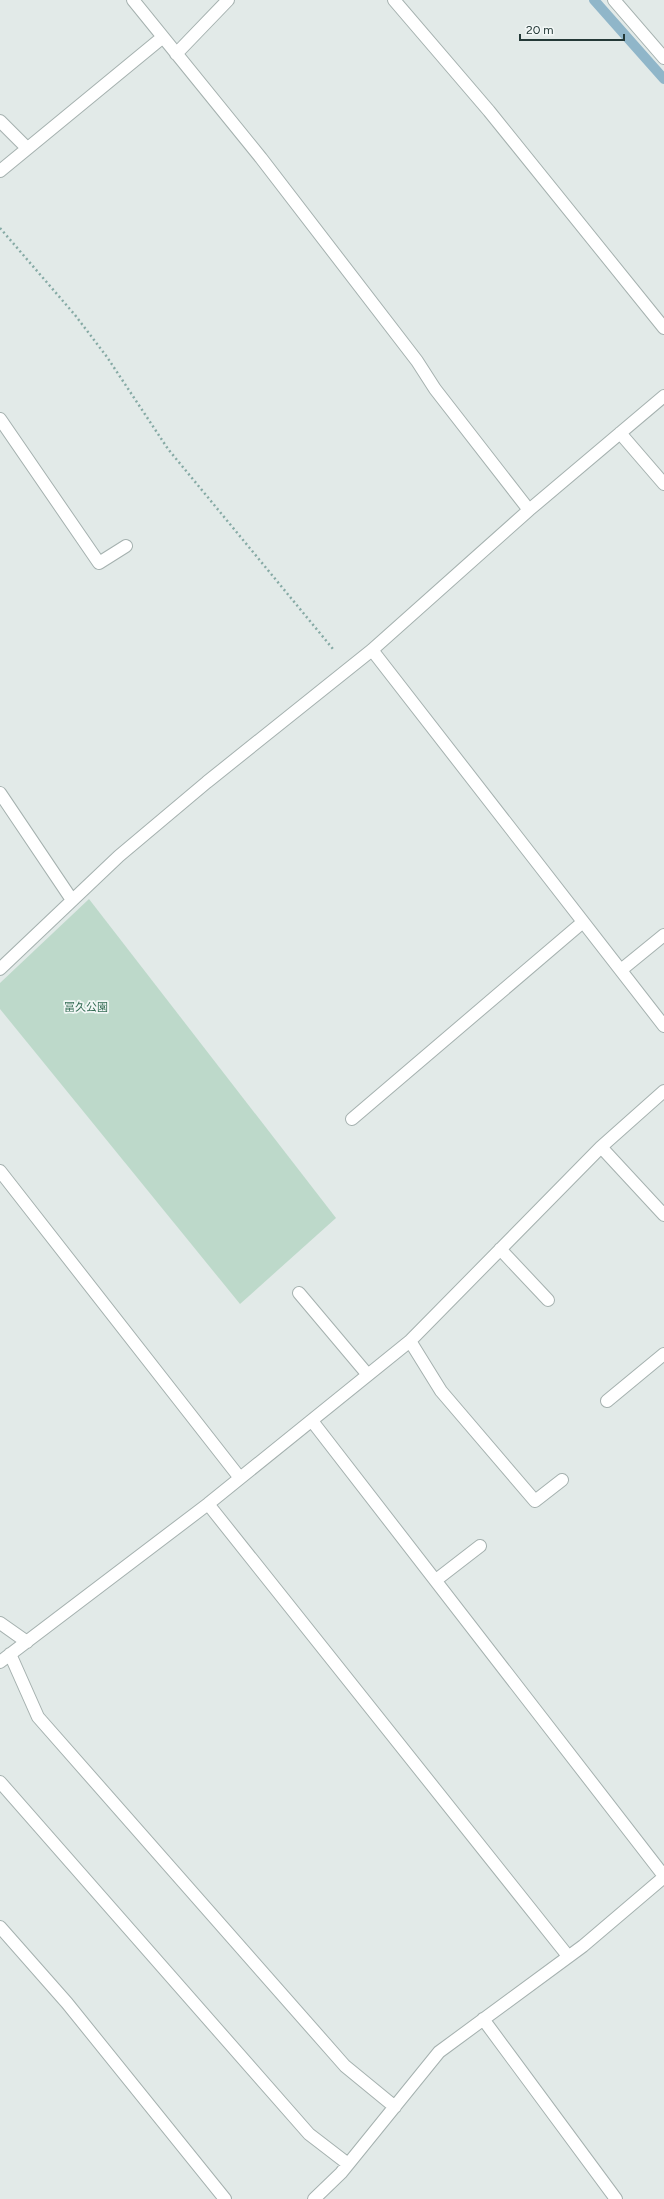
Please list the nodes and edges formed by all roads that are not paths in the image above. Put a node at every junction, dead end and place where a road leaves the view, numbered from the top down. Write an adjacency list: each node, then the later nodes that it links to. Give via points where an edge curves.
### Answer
1 (134, 0): 5 (street)
2 (228, 0): 6 (street)
3 (394, 0): 11 (street, via 488,111)
4 (614, 0): 7 (street)
5 (164, 37): 6 (street); 9 (street)
6 (176, 54): 16 (street, via 261,158)
7 (664, 58)
8 (0, 121): 9 (street)
9 (27, 148): 10 (street)
10 (0, 171)
11 (664, 328)
12 (664, 396): 14 (street)
13 (0, 419): 17 (street, via 99,563)
14 (620, 433): 15 (street); 16 (street)
15 (664, 484)
16 (529, 510): 18 (street)
17 (126, 546)
18 (372, 650): 20 (street, via 207,782 119,856); 21 (street)
19 (0, 793): 20 (street)
20 (72, 900): 23 (street)
21 (583, 922): 24 (street); 27 (street)
22 (664, 934): 24 (street)
23 (0, 969)
24 (620, 970): 25 (street)
25 (664, 1026)
26 (664, 1091): 28 (street)
27 (352, 1119)
28 (601, 1147): 30 (street); 31 (street)
29 (0, 1171): 39 (street)
30 (664, 1215)
31 (500, 1249): 33 (street); 34 (street)
32 (300, 1293): 36 (street)
33 (548, 1300)
34 (410, 1341): 36 (street); 40 (street, via 441,1391 535,1501)
35 (664, 1354): 37 (street)
36 (368, 1375): 38 (street)
37 (607, 1401)
38 (312, 1421): 39 (street); 43 (street)
39 (240, 1478): 41 (street)
40 (562, 1480)
41 (208, 1504): 45 (street); 51 (street)
42 (480, 1546): 43 (street)
43 (436, 1580): 49 (street)
44 (0, 1622): 45 (street)
45 (27, 1642): 46 (street)
46 (10, 1654): 47 (street); 53 (street, via 38,1717 345,2066)
47 (0, 1662)
48 (0, 1782): 54 (street, via 309,2134)
49 (664, 1876): 51 (street)
50 (0, 1927): 55 (street, via 67,2003)
51 (568, 1956): 52 (street)
52 (483, 2019): 53 (street, via 438,2052); 57 (street)
53 (395, 2107): 54 (street)
54 (348, 2164): 56 (street)
55 (225, 2199)
56 (314, 2199)
57 (616, 2199)

